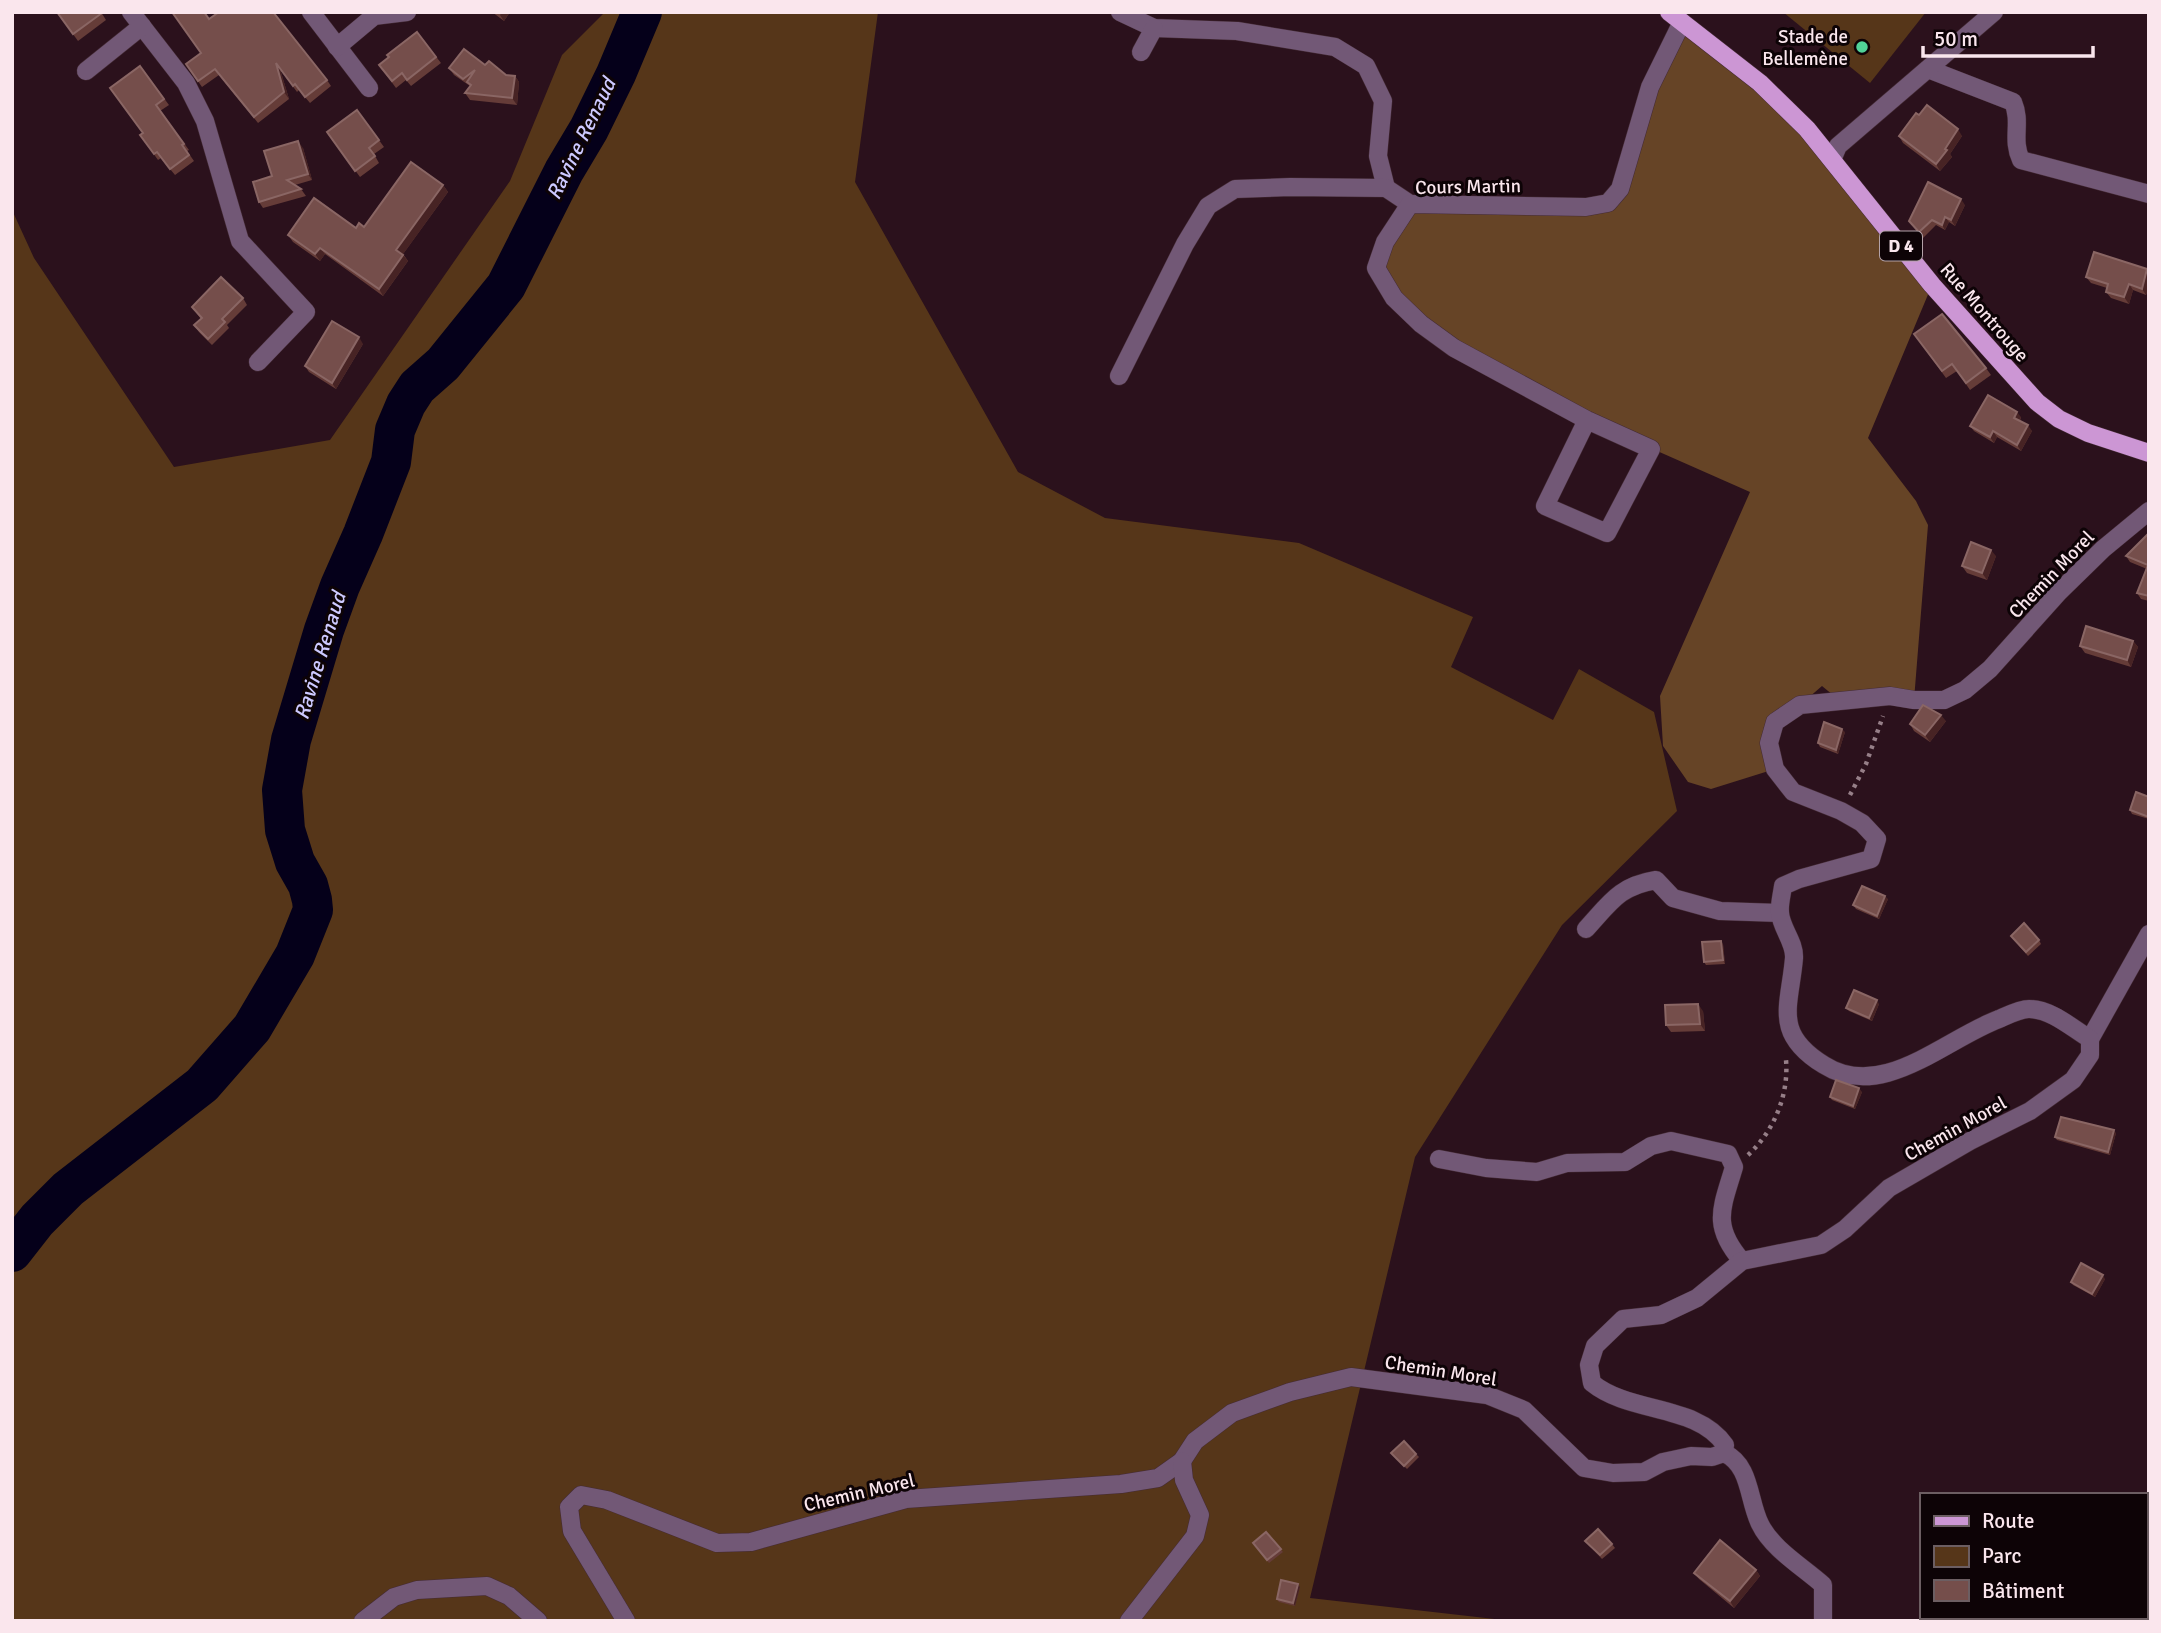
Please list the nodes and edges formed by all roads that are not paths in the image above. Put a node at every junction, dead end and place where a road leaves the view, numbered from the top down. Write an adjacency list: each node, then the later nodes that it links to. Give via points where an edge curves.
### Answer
1 (311, 12): 8 (street)
2 (407, 12): 8 (street, via 374,16)
3 (1120, 12): 7 (street)
4 (1994, 12): 10 (street)
5 (1675, 17): 13 (main road, Rue Montrouge / D 4, via 1760,83); 16 (street, Cours Martin, via 1620,189 1608,203)
6 (137, 19): 11 (street); 17 (street, via 186,83 205,121 240,241 306,312)
7 (1154, 28): 9 (street); 14 (street, via 1237,31 1335,47 1366,66 1383,101 1378,156)
8 (337, 47): 12 (street)
9 (1141, 52)
10 (1928, 69): 13 (street, via 1838,146); 15 (street, via 2013,102 2019,115 2016,149 2021,160)
11 (86, 71)
12 (369, 88)
13 (1832, 160): 20 (main road, Rue Montrouge / D 4, via 1932,285 2037,402 2088,433)
14 (1386, 188): 16 (street); 18 (street, via 1235,189 1208,206)
15 (2149, 194)
16 (1410, 204): 19 (street, Cours Martin, via 1385,242 1376,268 1394,298 1454,348)
17 (258, 362)
18 (1119, 376)
19 (1587, 420): 19 (street, Cours Martin, via 1651,449 1607,533 1545,506)
20 (2149, 453)
21 (2149, 512): 22 (street, Chemin Morel, via 2103,549 1965,690 1944,700 1890,696 1800,705 1775,722 1769,743 1775,769 1793,792 1841,811 1877,839 1871,859 1783,886)
22 (1780, 914): 23 (street, via 1720,911 1673,898 1656,880 1620,891); 25 (street, via 1794,955 1786,1015 1810,1057 1834,1072 1859,1078 1888,1073 2026,1008 2044,1010)
23 (1586, 929)
24 (2149, 934): 25 (street, Chemin Morel)
25 (2090, 1039): 27 (street, Chemin Morel, via 2091,1055 2073,1080 2030,1111 1889,1188 1821,1245)
26 (1439, 1159): 27 (street, via 1537,1172 1567,1163 1625,1162 1651,1146 1671,1141 1728,1154 1734,1167 1720,1214 1729,1247)
27 (1742, 1261): 28 (street, Chemin Morel, via 1697,1298 1661,1315 1623,1319 1595,1346 1588,1365 1592,1383 1599,1389 1621,1400 1689,1418 1718,1434)
28 (1724, 1453): 29 (street, Chemin Morel, via 1663,1462 1644,1472 1584,1468 1524,1410 1487,1395 1351,1377 1232,1413 1195,1441); 34 (street, via 1735,1458 1745,1477 1767,1535 1824,1585)
29 (1182, 1461): 32 (street, Chemin Morel, via 1158,1478 1121,1484 906,1499 751,1542 718,1543 607,1500 581,1495 569,1507 572,1531); 33 (street, via 1184,1480 1200,1515 1195,1536)
30 (363, 1621): 31 (street, via 394,1597 487,1586 509,1595)
31 (538, 1621)
32 (626, 1621)
33 (1129, 1621)
34 (1824, 1621)

